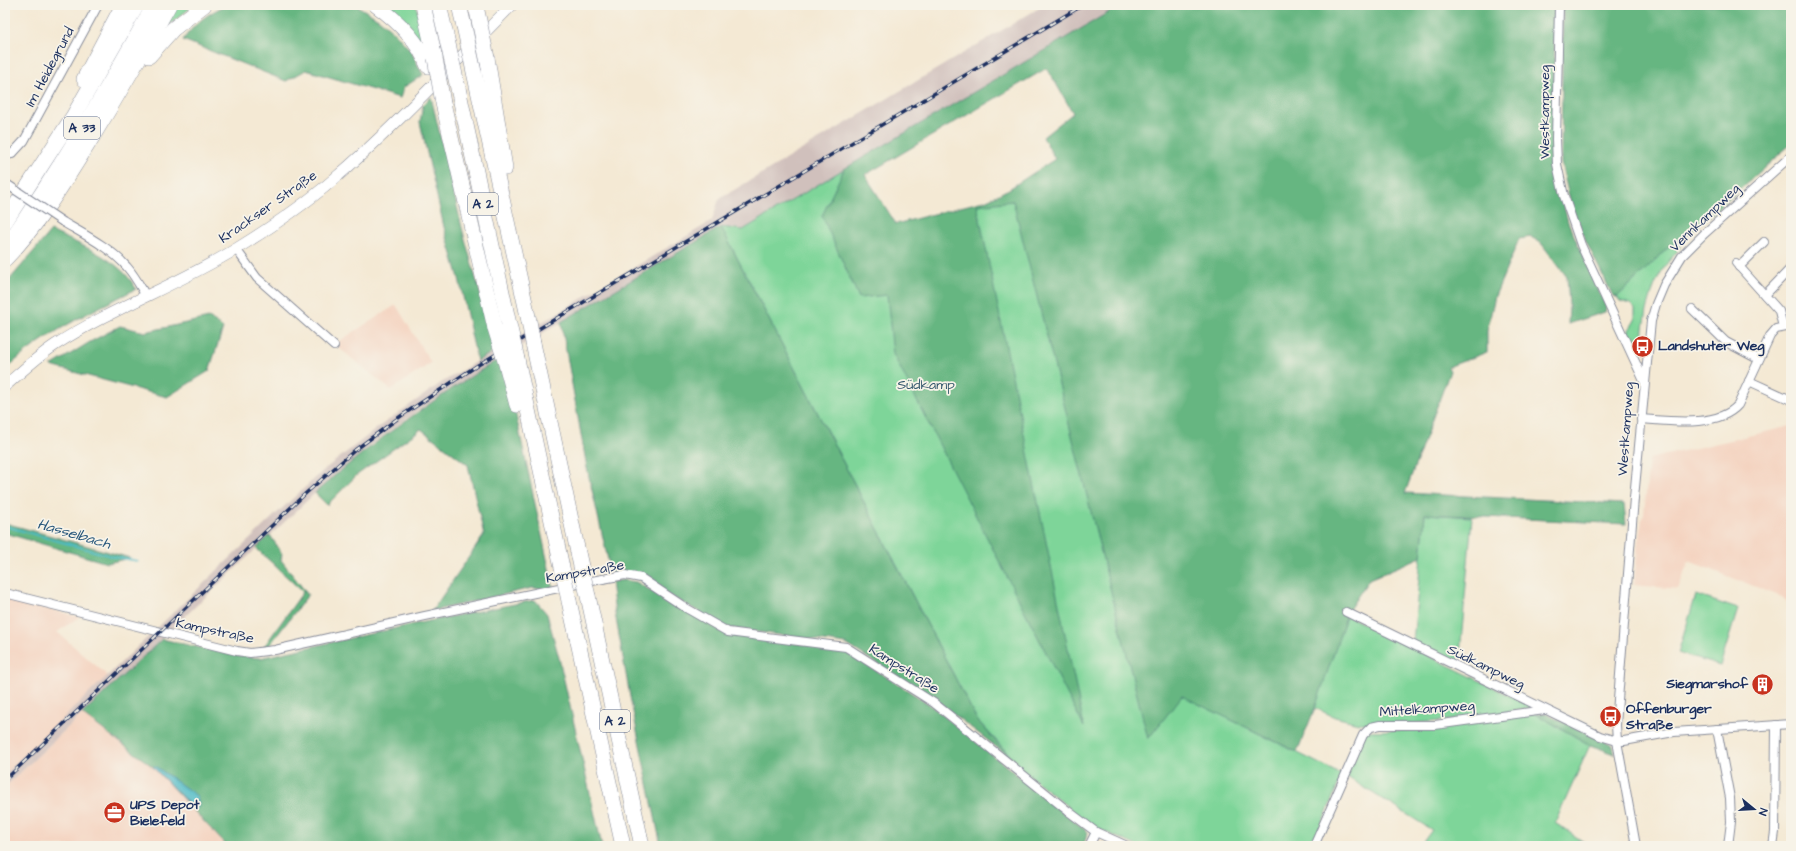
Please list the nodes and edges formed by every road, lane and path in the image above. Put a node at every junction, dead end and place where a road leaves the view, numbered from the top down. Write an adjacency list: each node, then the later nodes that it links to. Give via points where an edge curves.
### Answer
1 (98, 5): 16 (street, Im Heidegrund, via 24,141 12,154)
2 (123, 5): 19 (highway)
3 (137, 5): 19 (highway, A 33, via 74,115)
4 (154, 5): 22 (highway, A 33, via 40,198)
5 (169, 5): 15 (highway)
6 (204, 5): 15 (highway, via 173,29 154,49)
7 (376, 5): 14 (highway, via 397,22)
8 (423, 5): 14 (highway)
9 (439, 5): 33 (highway, A 2, bridge, via 508,320)
10 (459, 5): 25 (highway, A 2, bridge)
11 (512, 5): 23 (street, Krackser Straße, via 376,142 332,181 295,210)
12 (1559, 5): 35 (street, Westkampweg, via 1556,139 1557,164 1564,196 1581,245)
13 (476, 8): 25 (highway, bridge, via 520,245)
14 (432, 62): 33 (highway, bridge, via 495,328)
15 (109, 110): 24 (highway, via 54,199 30,232)
16 (5, 155)
17 (1791, 156): 35 (street, Vennkampweg, via 1692,245 1673,270 1664,285 1654,312 1649,333)
18 (5, 183): 28 (street, bridge, via 111,253 135,277)
19 (20, 200): 20 (highway, A 33)
20 (5, 222)
21 (1764, 242): 27 (street, via 1737,265)
22 (5, 248)
23 (236, 249): 28 (street, Krackser Straße); 31 (street, via 257,278)
24 (5, 259)
25 (516, 263): 48 (highway, A 2, bridge)
26 (1791, 268): 27 (street)
27 (1765, 295): 30 (street)
28 (146, 296): 36 (street, Krackser Straße, via 54,346)
29 (1692, 309): 32 (street, via 1726,342)
30 (1787, 326): 32 (street, via 1773,332)
31 (334, 346)
32 (1758, 358): 34 (street)
33 (511, 361): 47 (highway, A 2, bridge, via 540,469)
34 (1749, 381): 37 (street); 38 (street, via 1738,405 1721,416 1683,422)
35 (1645, 382): 38 (street, Westkampweg)
36 (5, 386)
37 (1791, 400)
38 (1641, 419): 45 (street, Westkampweg, via 1616,705)
39 (5, 593): 46 (street, Kampstraße, via 250,653 276,650 597,580 626,576 641,578 728,632 846,647 934,703)
40 (1346, 612): 41 (street, Südkampweg)
41 (1546, 710): 45 (street, Südkampweg, via 1600,736); 51 (street, Mittelkampweg, via 1435,725 1372,727 1363,735)
42 (1791, 724): 43 (street)
43 (1776, 725): 44 (street); 54 (street)
44 (1717, 729): 45 (street); 53 (street, via 1730,798)
45 (1616, 740): 52 (street, Westkampweg)
46 (1096, 832): 49 (street); 50 (street, Kampstraße)
47 (623, 846)
48 (642, 846)
49 (1090, 846)
50 (1127, 846)
51 (1314, 846)
52 (1636, 846)
53 (1728, 846)
54 (1773, 846)

